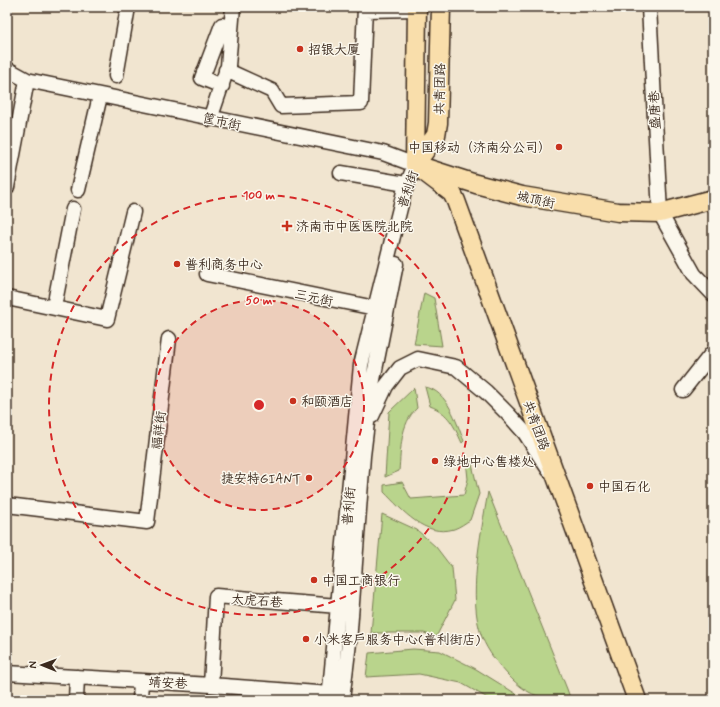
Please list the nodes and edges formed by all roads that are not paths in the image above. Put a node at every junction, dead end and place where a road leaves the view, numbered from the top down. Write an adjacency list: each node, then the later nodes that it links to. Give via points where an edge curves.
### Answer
1 (128, 7): 10 (street)
2 (233, 7): 9 (street)
3 (441, 7): 15 (main road, 共青团路, via 438,123 436,135)
4 (649, 7): 23 (street, 盛唐巷)
5 (365, 8): 6 (street); 9 (street, via 361,103 281,106 272,91)
6 (417, 8): 15 (main road, 共青团路)
7 (222, 25): 12 (street, via 202,78)
8 (7, 69): 11 (street, 筐市街)
9 (226, 70): 12 (street)
10 (116, 76)
11 (27, 80): 13 (street, 筐市街); 18 (street)
12 (222, 86): 14 (street)
13 (100, 96): 14 (street, 筐市街); 19 (street)
14 (210, 119): 15 (street, 筐市街, via 383,153)
15 (415, 165): 17 (street, 普利街); 23 (main road, 城顶街, via 522,196 618,212); 32 (street, 普利街, via 376,361); 33 (main road, 共青团路, via 452,193 456,201)
16 (341, 173): 17 (street)
17 (406, 184): 28 (street, 普利街)
18 (7, 186)
19 (78, 190)
20 (713, 199): 23 (main road, 城顶街)
21 (73, 209): 27 (street)
22 (133, 212): 27 (street, via 107,319)
23 (660, 213): 25 (street, via 694,274)
24 (207, 274): 28 (street, 三元街)
25 (713, 294)
26 (7, 298): 27 (street)
27 (54, 307)
28 (375, 308): 35 (street, 普利街, via 361,365)
29 (169, 339): 34 (street, 福祥街, via 147,522)
30 (713, 352): 31 (street)
31 (683, 390)
32 (363, 456): 33 (street, via 373,411 386,386 400,368 418,359 438,362 456,367 502,408 525,433); 40 (street, 普利街, via 348,643)
33 (560, 487): 43 (main road, 共青团路)
34 (7, 505)
35 (338, 606): 39 (street, 太虎石巷, via 216,596); 40 (street, 普利街)
36 (7, 673): 37 (street, 靖安巷)
37 (77, 677): 38 (street, 靖安巷); 41 (street)
38 (141, 681): 39 (street, 靖安巷); 42 (street)
39 (211, 685): 40 (street, 靖安巷)
40 (334, 698)
41 (76, 700)
42 (140, 700)
43 (637, 700)

